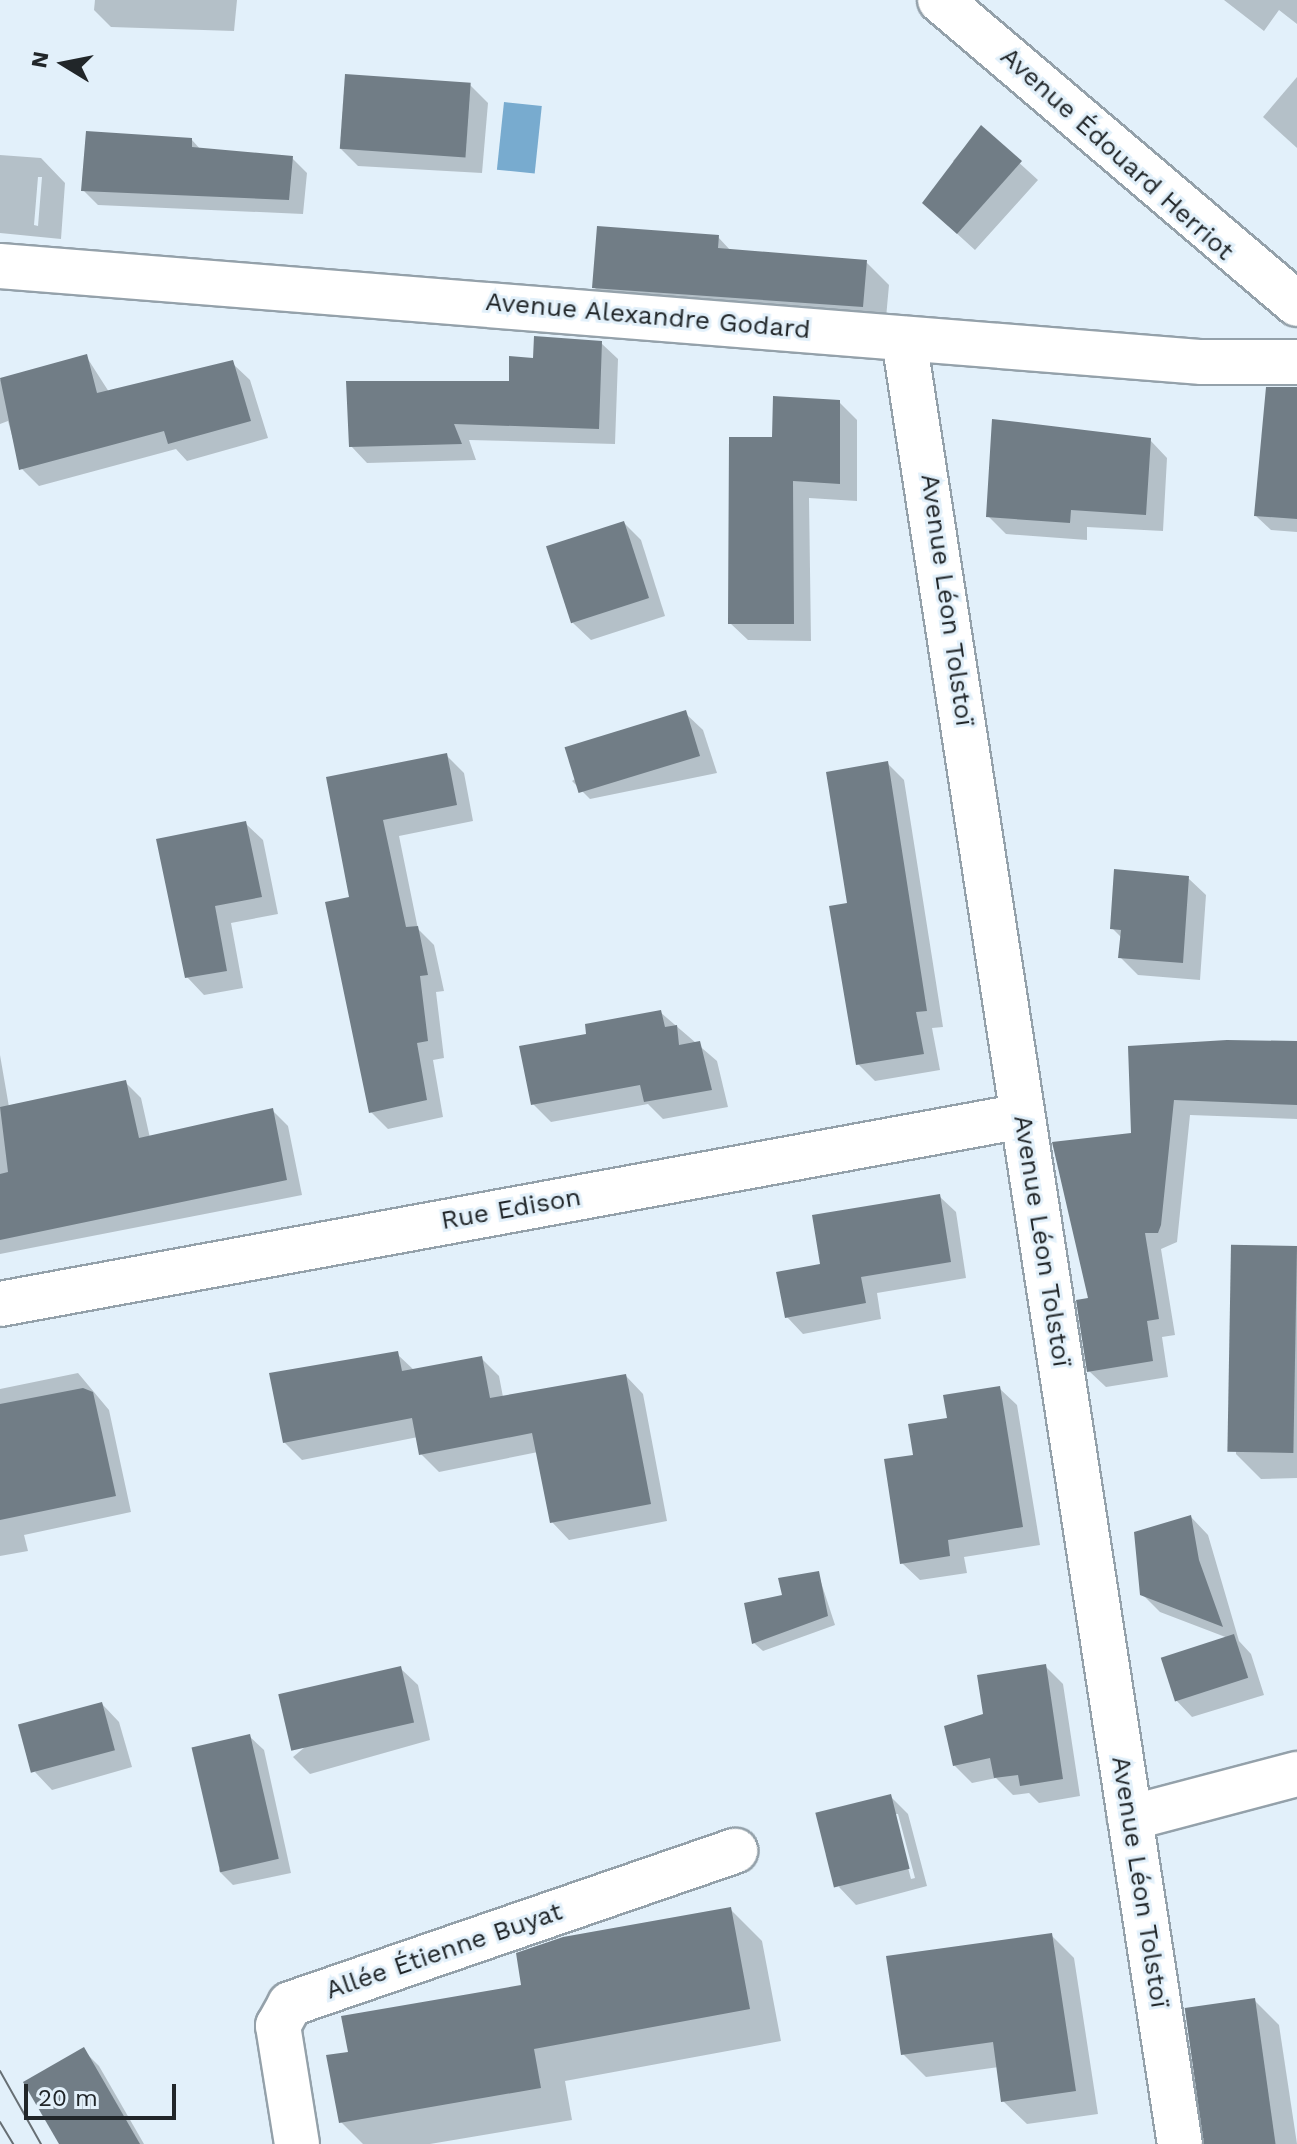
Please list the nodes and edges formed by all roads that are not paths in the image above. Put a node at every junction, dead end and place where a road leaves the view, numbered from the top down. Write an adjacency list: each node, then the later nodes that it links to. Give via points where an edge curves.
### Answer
1 (940, 0): 3 (street, Avenue Édouard Herriot)
2 (0, 266): 4 (street, Avenue Alexandre Godard)
3 (1297, 304)
4 (904, 339): 5 (street, Avenue Alexandre Godard); 6 (street, Avenue Léon Tolstoï)
5 (1297, 362)
6 (1022, 1116): 7 (street, Rue Edison); 9 (street, Avenue Léon Tolstoï)
7 (0, 1304)
8 (1297, 1774): 9 (street)
9 (1130, 1818): 12 (street, Avenue Léon Tolstoï)
10 (735, 1851): 11 (street, Allée Étienne Buyat, via 290,2004 278,2026)
11 (297, 2144)
12 (1180, 2144)

